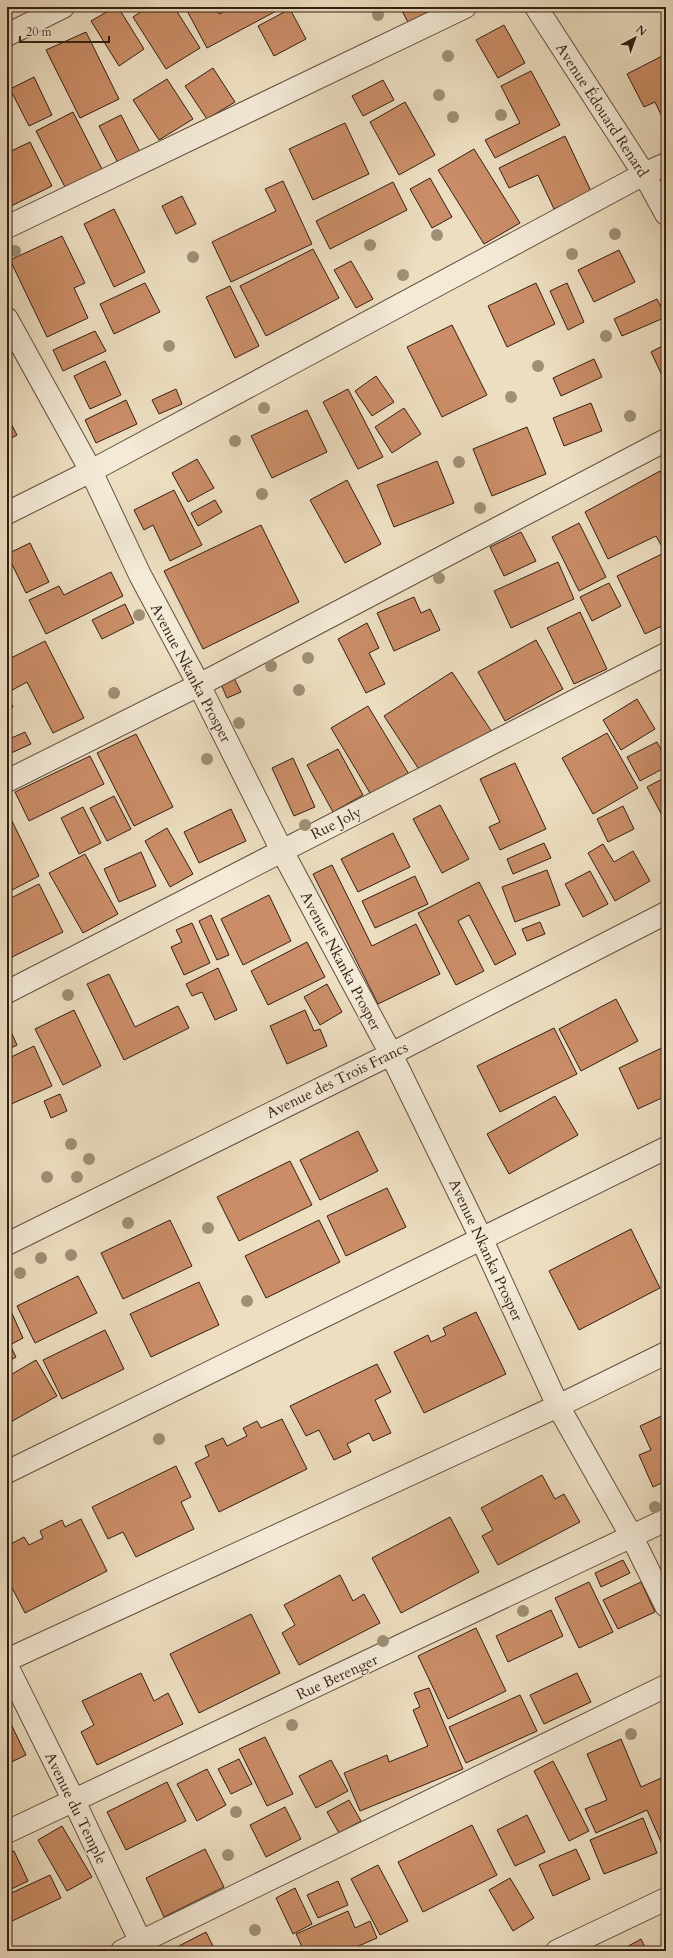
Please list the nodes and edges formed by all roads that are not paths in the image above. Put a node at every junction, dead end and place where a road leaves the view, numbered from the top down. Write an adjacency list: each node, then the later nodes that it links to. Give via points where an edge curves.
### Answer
1 (63, 7): 4 (street)
2 (465, 7): 8 (street)
3 (536, 7): 6 (street, Avenue Édouard Renard)
4 (7, 35)
5 (666, 164): 6 (street)
6 (644, 174): 7 (street, Avenue Édouard Renard); 11 (street)
7 (666, 214)
8 (7, 227)
9 (7, 319): 11 (street, Avenue Nkanka Prosper)
10 (666, 440): 14 (street)
11 (91, 471): 12 (street); 14 (street, Avenue Nkanka Prosper, via 140,575)
12 (7, 513)
13 (666, 654): 16 (street, Rue Joly)
14 (199, 685): 15 (street); 16 (street, Avenue Nkanka Prosper)
15 (7, 781)
16 (282, 851): 18 (street, Rue Joly); 19 (street, Avenue Nkanka Prosper)
17 (666, 913): 19 (street, Avenue des Trois Francs)
18 (7, 992)
19 (391, 1054): 21 (street, Avenue Nkanka Prosper); 22 (street, Avenue des Trois Francs)
20 (666, 1148): 21 (street)
21 (482, 1240): 24 (street, Avenue Nkanka Prosper); 25 (street)
22 (7, 1244)
23 (666, 1352): 24 (street)
24 (558, 1406): 27 (street, Avenue Nkanka Prosper); 29 (street)
25 (7, 1472)
26 (666, 1520): 27 (street, Rue Berenger)
27 (632, 1537): 28 (street, Avenue Nkanka Prosper); 32 (street, Rue Berenger)
28 (666, 1606)
29 (7, 1660)
30 (7, 1666): 32 (street, Avenue du Temple)
31 (666, 1686): 35 (street)
32 (74, 1801): 33 (street, Rue Berenger); 35 (street, Avenue du Temple)
33 (7, 1832)
34 (666, 1899): 36 (street)
35 (136, 1948)
36 (557, 1951)

